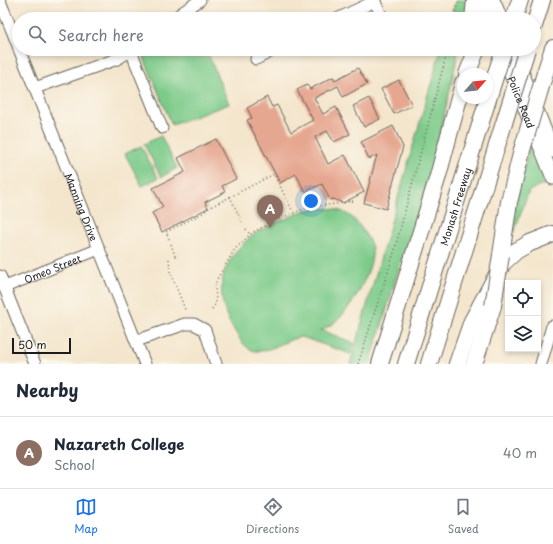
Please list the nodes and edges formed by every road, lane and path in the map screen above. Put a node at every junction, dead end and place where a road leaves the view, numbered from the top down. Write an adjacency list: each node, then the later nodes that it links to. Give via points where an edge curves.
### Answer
1 (200, 0): 9 (street)
2 (459, 0): 12 (path)
3 (475, 0): 13 (highway)
4 (481, 0): 14 (main road)
5 (493, 0): 15 (main road)
6 (542, 0): 16 (highway)
7 (0, 1): 17 (street, Manning Drive)
8 (374, 1): 10 (street); 11 (street)
9 (183, 12)
10 (351, 12)
11 (380, 12)
12 (455, 12)
13 (469, 12)
14 (486, 12)
15 (498, 12)
16 (538, 12)
17 (12, 31)
18 (553, 48): 67 (highway, bridge, via 522,150 509,202 494,306)
19 (22, 56): 33 (street, Manning Drive)
20 (122, 56): 33 (street)
21 (134, 56): 35 (street)
22 (262, 56): 30 (street)
23 (446, 56): 62 (path, via 393,256)
24 (467, 56): 31 (highway)
25 (474, 56): 32 (highway)
26 (502, 56): 64 (highway, Monash Freeway, bridge)
27 (504, 56): 37 (main road, Police Road)
28 (516, 56): 36 (main road, Police Road)
29 (525, 56): 65 (highway, bridge)
30 (256, 59)
31 (466, 68)
32 (469, 68)
33 (35, 88): 50 (street, Manning Drive)
34 (457, 104): 63 (highway)
35 (162, 128)
36 (550, 135): 37 (main road, Police Road)
37 (548, 152): 38 (main road, Police Road)
38 (553, 178)
39 (230, 197): 41 (path, via 274,174); 42 (path); 46 (path, via 166,232)
40 (352, 201): 41 (path, via 309,207)
41 (294, 213): 45 (path, via 265,225)
42 (242, 222)
43 (246, 229): 45 (path)
44 (553, 234): 48 (highway)
45 (250, 235): 55 (path, via 235,249 218,279 215,286 216,303)
46 (168, 238)
47 (553, 240): 48 (highway)
48 (530, 243): 66 (highway, via 516,251 503,264 472,321)
49 (171, 244): 51 (path)
50 (99, 249): 54 (street, Omeo Street); 58 (street, Manning Drive)
51 (174, 256)
52 (169, 259): 56 (path, via 170,271)
53 (0, 276): 54 (street)
54 (5, 288): 59 (street)
55 (212, 309)
56 (186, 312)
57 (552, 326): 68 (street)
58 (136, 341): 60 (street, Manning Drive); 61 (street, via 186,324 194,324 204,330)
59 (35, 364)
60 (145, 364)
61 (216, 364)
62 (358, 364)
63 (380, 364)
64 (406, 364)
65 (429, 364)
66 (457, 364)
67 (474, 364)
68 (541, 364)

